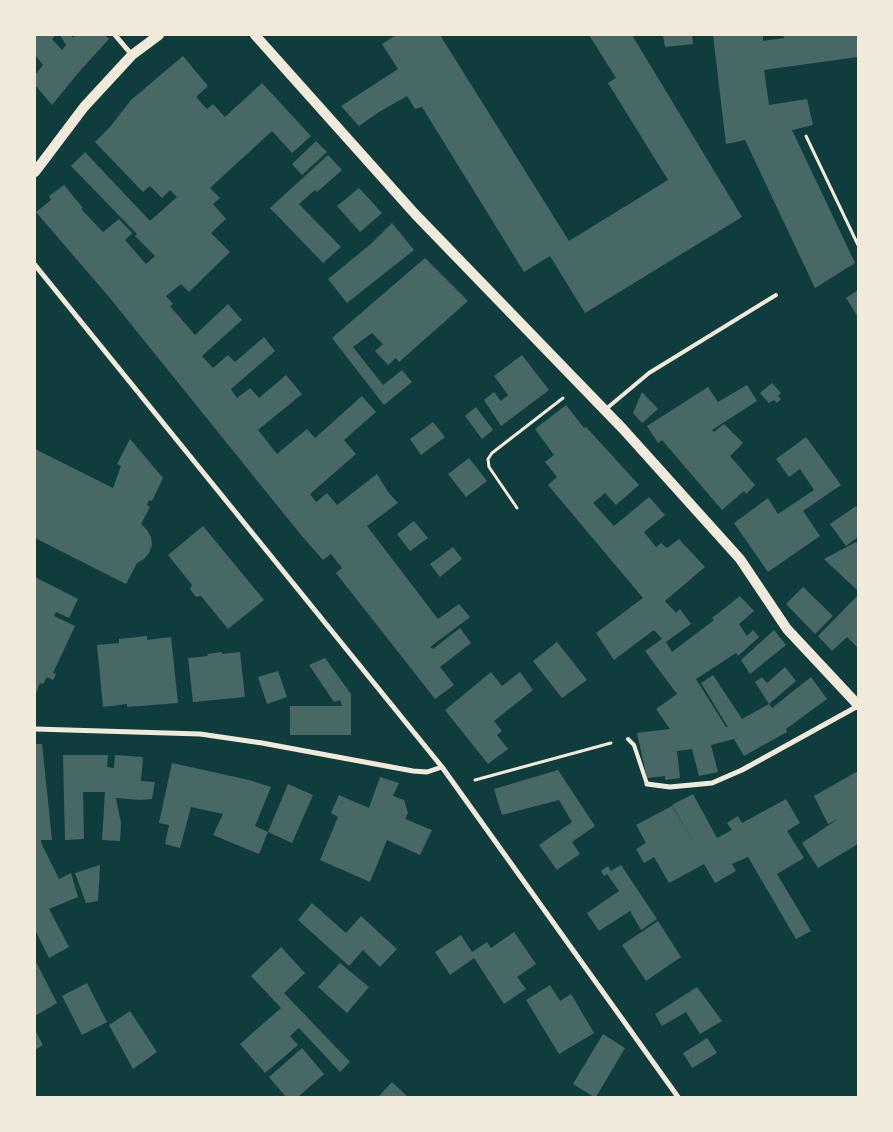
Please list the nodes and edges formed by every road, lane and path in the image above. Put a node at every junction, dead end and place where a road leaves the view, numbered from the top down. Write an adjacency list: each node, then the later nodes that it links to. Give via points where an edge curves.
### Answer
1 (115, 35): 4 (street)
2 (159, 35): 4 (main road)
3 (255, 35): 10 (main road, via 415,214)
4 (132, 55): 6 (main road, via 84,107)
5 (806, 136): 7 (path)
6 (35, 172)
7 (858, 245)
8 (35, 265): 16 (street)
9 (776, 295): 11 (lane, via 649,373)
10 (580, 386): 11 (main road); 12 (path, via 488,459 489,466)
11 (604, 410): 13 (main road, via 740,559 787,629)
12 (517, 508)
13 (858, 705): 17 (street, via 742,770 712,783 670,787)
14 (35, 729): 16 (street, via 200,734 413,771 427,772)
15 (628, 739): 17 (lane, via 634,745); 18 (path)
16 (442, 767): 18 (street)
17 (647, 784)
18 (455, 786): 19 (street)
19 (678, 1097)

